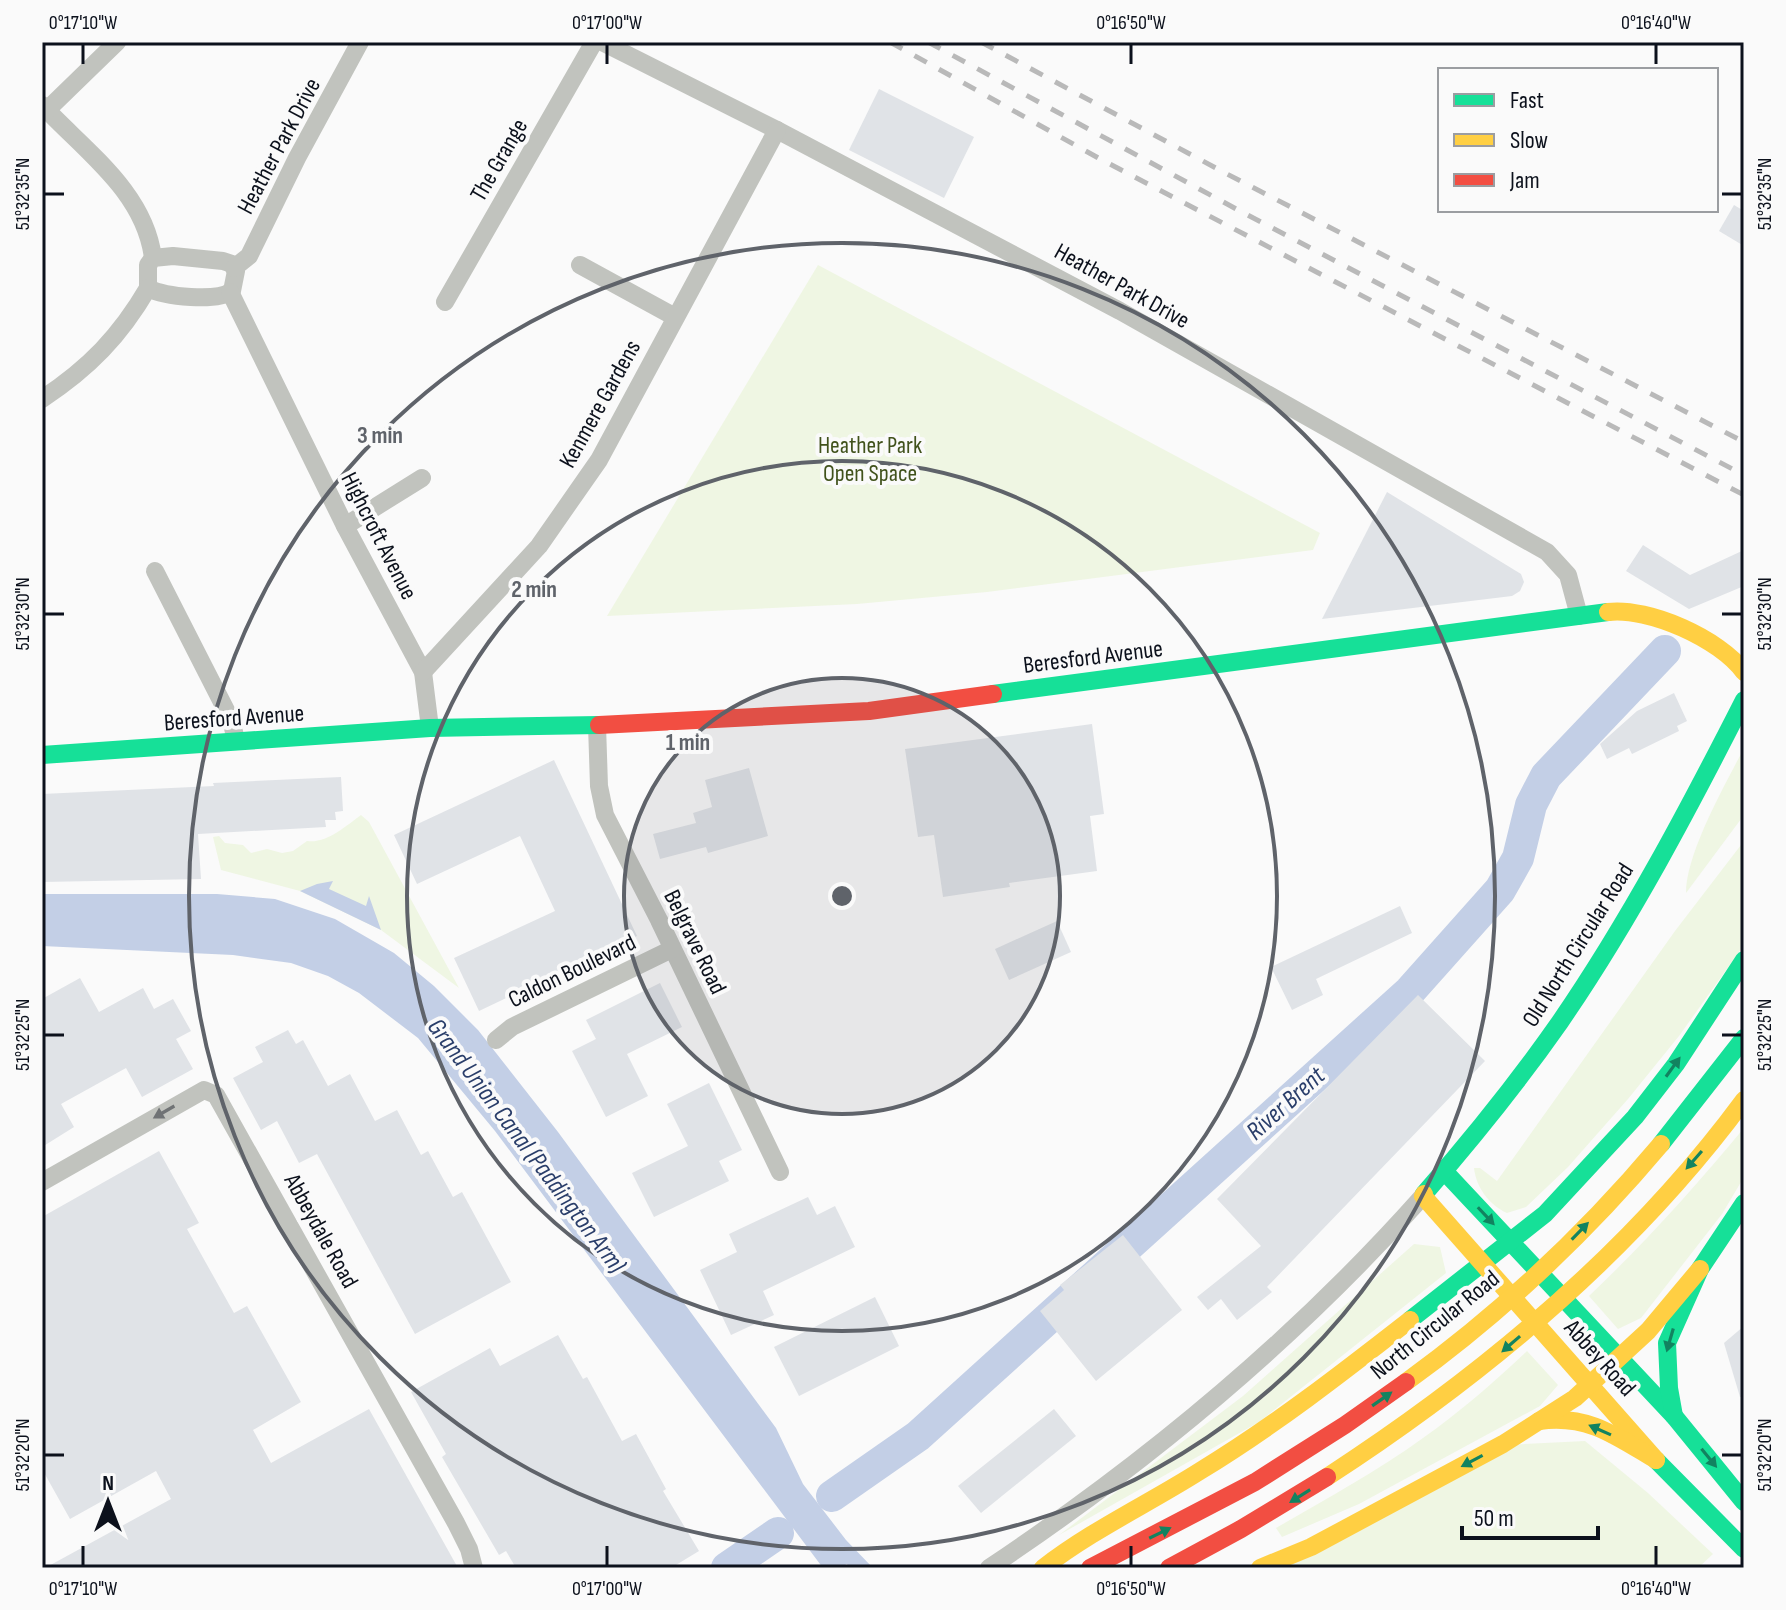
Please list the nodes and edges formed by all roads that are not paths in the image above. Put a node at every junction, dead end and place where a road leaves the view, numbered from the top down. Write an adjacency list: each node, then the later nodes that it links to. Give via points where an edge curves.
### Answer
1 (117, 42): 5 (street)
2 (360, 42): 9 (street, Heather Park Drive, via 249,256)
3 (594, 42): 12 (street, The Grange)
4 (602, 42): 6 (street, Heather Park Drive)
5 (44, 108): 7 (street, via 129,195)
6 (777, 130): 13 (street, Kenmere Gardens); 18 (street, Heather Park Drive, via 1120,311 1547,552 1568,575)
7 (153, 258): 9 (street, via 209,259); 10 (street)
8 (580, 265): 13 (street)
9 (234, 268): 11 (street, via 236,281)
10 (148, 288): 11 (street, via 195,296); 14 (street, via 109,344)
11 (230, 292): 16 (street, Highcroft Avenue)
12 (445, 302)
13 (675, 317): 20 (street, Kenmere Gardens, via 599,460 539,546)
14 (42, 399)
15 (422, 478): 16 (street)
16 (345, 526): 20 (street, Highcroft Avenue)
17 (155, 571): 24 (street, via 231,720)
18 (1579, 616): 19 (main road, Beresford Avenue, via 1617,611 1646,615 1718,647); 22 (main road, Beresford Avenue, via 869,711)
19 (1744, 670)
20 (423, 672): 23 (street)
21 (1744, 700): 32 (main road, Old North Circular Road, via 1636,904 1587,983)
22 (597, 725): 23 (main road, Beresford Avenue); 26 (street, Belgrave Road, via 605,815)
23 (430, 728): 24 (main road, Beresford Avenue)
24 (236, 740): 25 (main road, Beresford Avenue)
25 (42, 755)
26 (672, 949): 29 (street, Caldon Boulevard, via 512,1027); 31 (street, Belgrave Road)
27 (1744, 960): 36 (main road, one-way to 27, via 1545,1214 1635,1117)
28 (1744, 1038): 49 (main road, North Circular Road, one-way to 28, via 1280,1467 1428,1366 1582,1229 1673,1129)
29 (496, 1040)
30 (1744, 1100): 50 (main road, one-way to 50, via 1609,1255 1482,1369 1347,1466)
31 (780, 1172)
32 (1445, 1172): 34 (main road, Old North Circular Road); 36 (main road, Abbey Road, one-way to 36)
33 (42, 1182): 46 (street, Abbeydale Road, one-way to 33, via 456,1523 216,1095 204,1090)
34 (1423, 1196): 37 (main road, Abbey Road); 47 (street, via 1294,1330 1243,1375 1148,1455)
35 (1744, 1203): 38 (main road)
36 (1510, 1243): 37 (main road); 39 (main road, Abbey Road)
37 (1483, 1265): 40 (main road, Abbey Road); 48 (main road, via 1300,1406)
38 (1700, 1269): 39 (main road); 41 (main road, one-way to 41, via 1667,1343)
39 (1620, 1358): 40 (main road); 41 (main road, Abbey Road)
40 (1592, 1385): 42 (main road); 43 (main road, Abbey Road)
41 (1674, 1416): 44 (main road, Abbey Road, one-way to 44)
42 (1539, 1421): 43 (main road, one-way to 42, via 1591,1426 1565,1418); 51 (main road, one-way to 51, via 1311,1547)
43 (1656, 1460): 45 (main road, Abbey Road)
44 (1744, 1502)
45 (1744, 1549)
46 (474, 1568)
47 (989, 1568)
48 (1043, 1568)
49 (1090, 1568)
50 (1169, 1568)
51 (1260, 1568)

